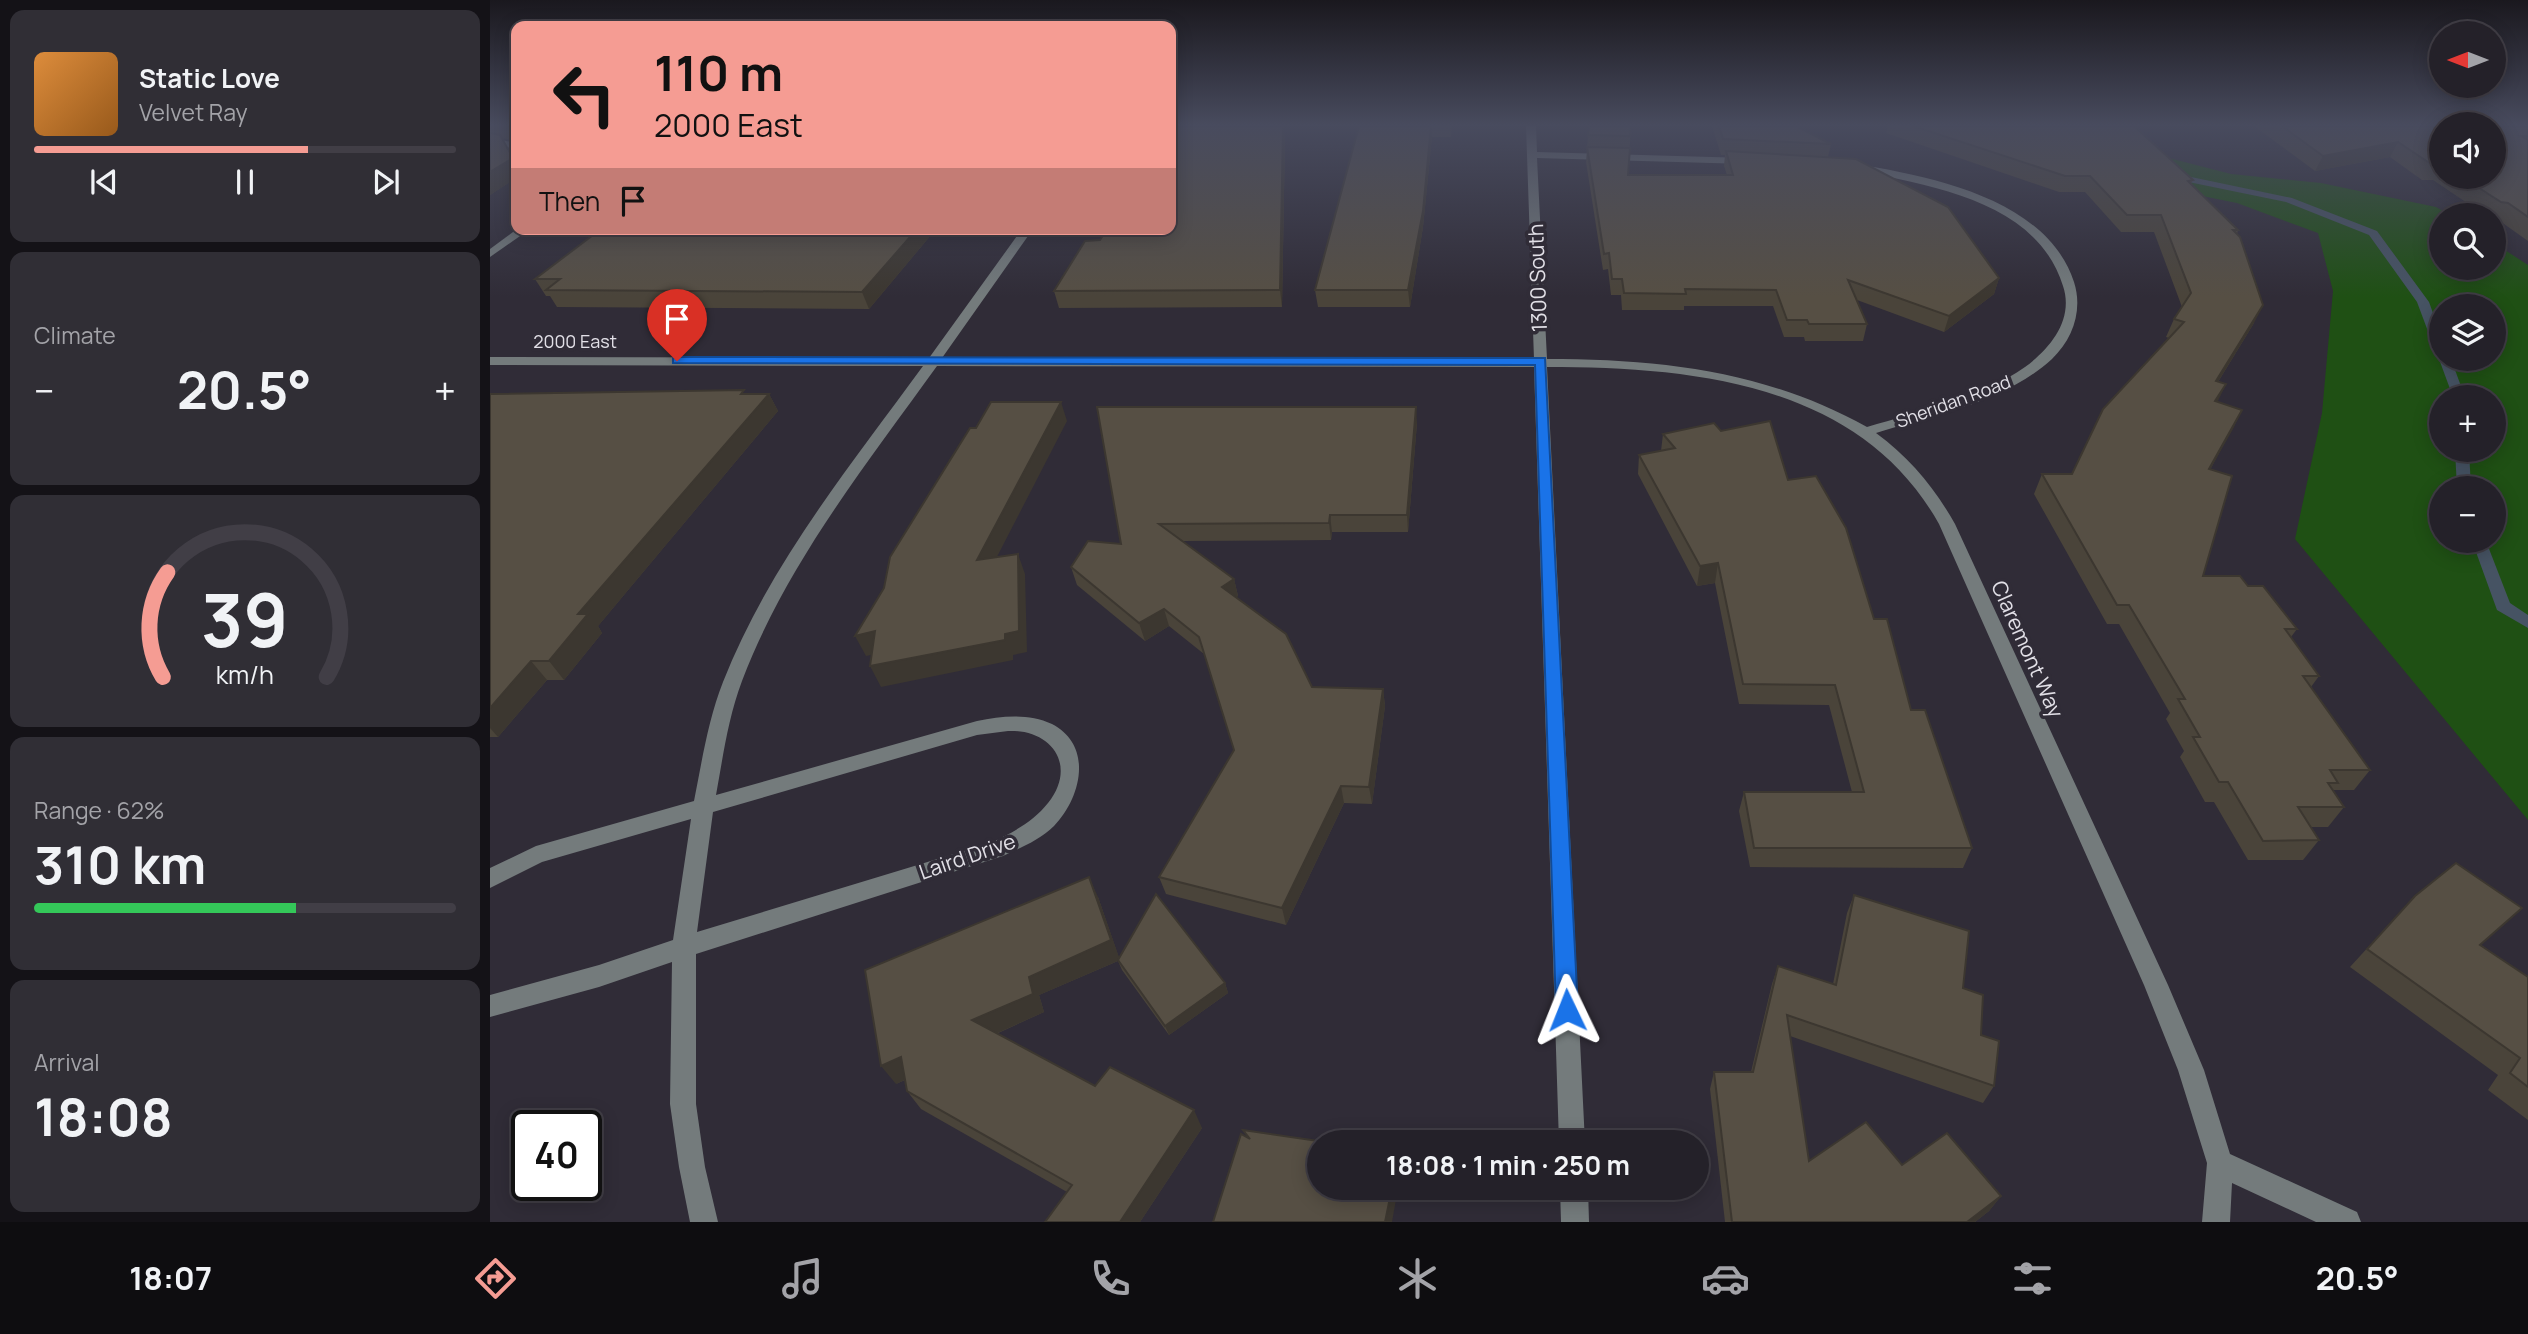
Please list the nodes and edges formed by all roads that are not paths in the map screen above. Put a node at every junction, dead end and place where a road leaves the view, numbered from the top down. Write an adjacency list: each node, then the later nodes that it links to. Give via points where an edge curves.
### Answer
1 (1533, 183): 8 (street, 1300 South)
2 (1933, 183): 9 (street, Sheridan Road, via 2010,214 2033,230 2050,247 2071,283 2071,319 2046,357 2017,377 1975,396)
3 (517, 235): 5 (street)
4 (1024, 235): 7 (street)
5 (490, 254)
6 (490, 360): 7 (street, 2000 East)
7 (934, 361): 8 (street, 2000 East); 10 (street, via 806,538 782,579 733,682 718,728)
8 (1541, 361): 9 (street, Claremont Way, via 1653,365 1724,377 1803,402); 14 (street, 1300 South)
9 (1865, 432): 15 (street, Claremont Way, via 1914,474 1947,524 2156,985 2191,1070)
10 (703, 808): 11 (street, Laird Drive, via 536,855); 12 (street); 12 (street, Laird Drive, via 1002,724 1046,730 1070,757 1071,777 1063,798 1023,837 995,850)
11 (490, 879)
12 (684, 947): 13 (street, Laird Drive); 17 (street, via 683,1104)
13 (490, 1006)
14 (1571, 1130)
15 (2220, 1163): 19 (street, Claremont Way); 20 (street)
16 (1574, 1200): 18 (street)
17 (704, 1222)
18 (1575, 1222)
19 (2216, 1222)
20 (2347, 1222)

